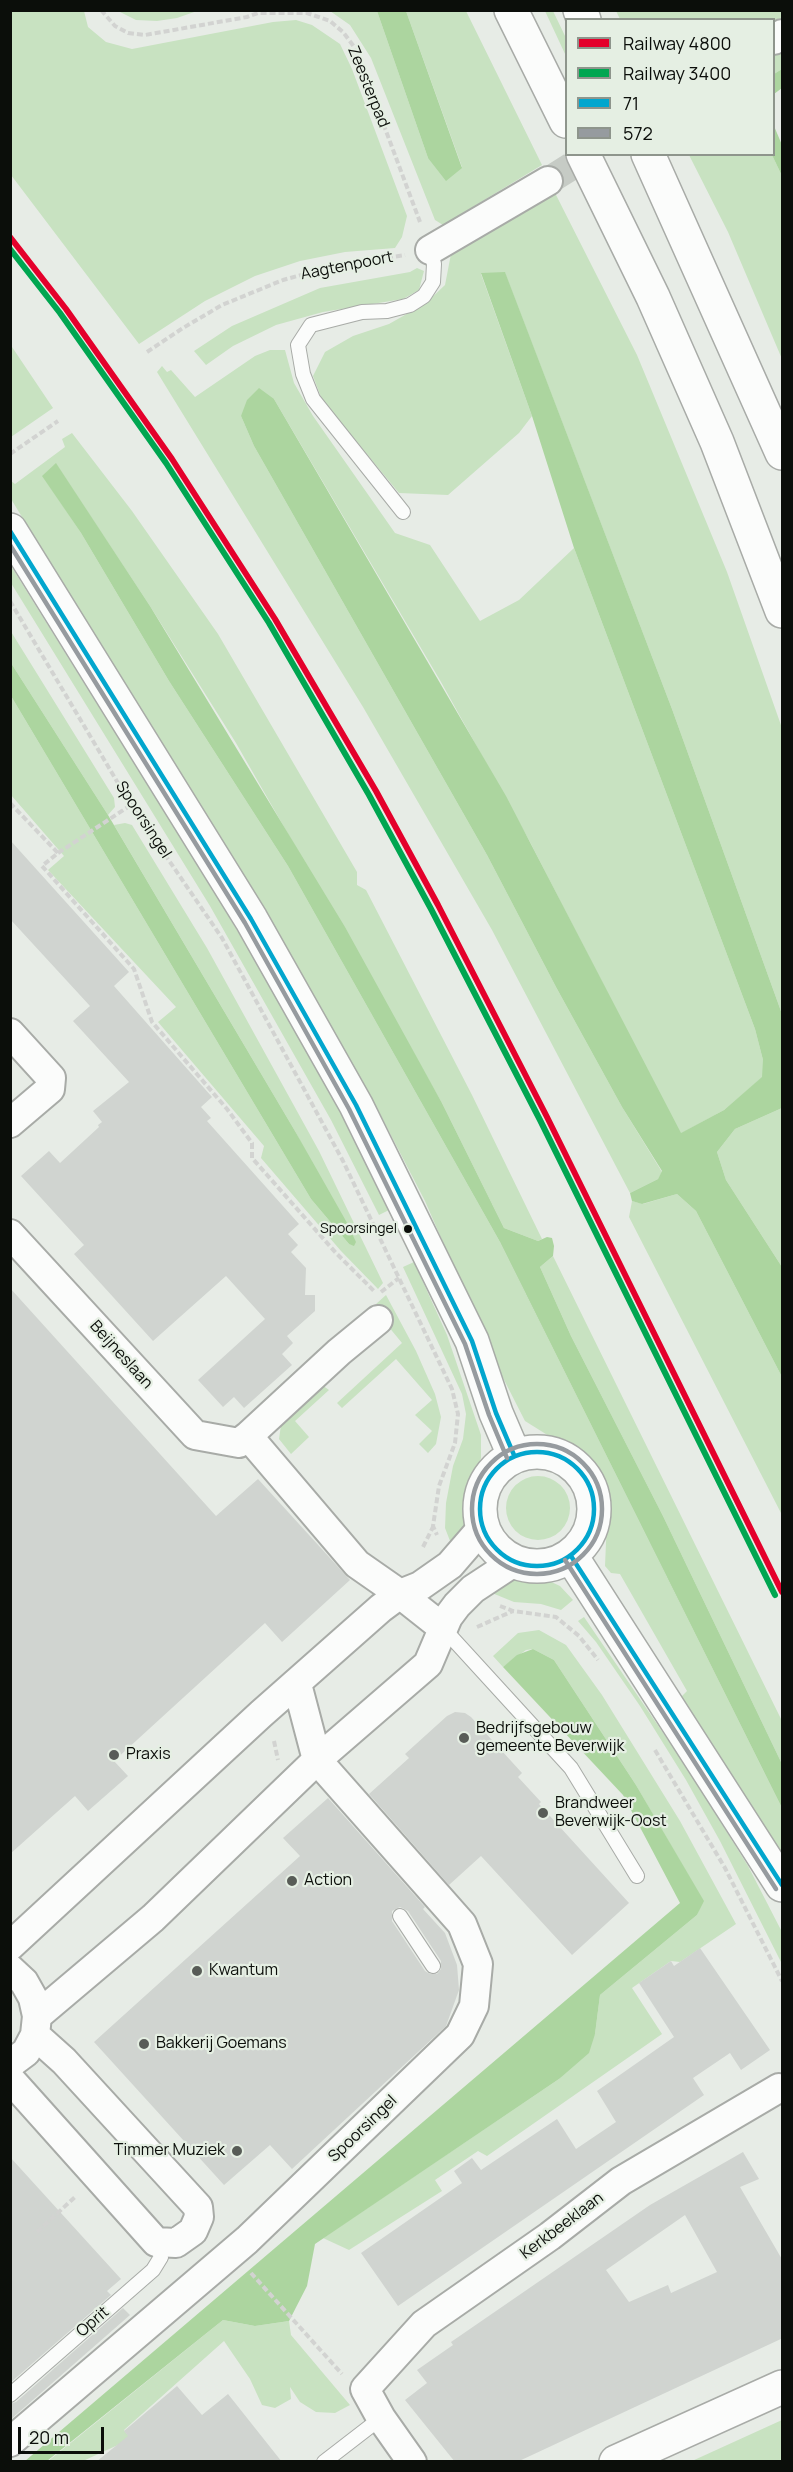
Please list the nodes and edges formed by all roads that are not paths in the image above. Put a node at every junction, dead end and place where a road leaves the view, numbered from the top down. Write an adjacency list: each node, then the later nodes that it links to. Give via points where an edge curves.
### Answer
1 (511, 10): 2 (main road)
2 (565, 117)
3 (584, 156): 10 (main road, via 653,297 717,442)
4 (649, 156): 7 (main road)
5 (548, 181): 6 (street)
6 (430, 250): 8 (lane, via 433,282 424,296 410,305 387,311 362,312 311,325 298,345 313,399)
7 (783, 453)
8 (403, 512)
9 (10, 530): 16 (main road, via 251,919 356,1105 472,1341)
10 (783, 611)
11 (10, 1034): 12 (street, via 51,1078 50,1089)
12 (10, 1123)
13 (10, 1234): 15 (street, Beijneslaan, via 195,1435 239,1443)
14 (378, 1307): 15 (street, via 339,1352)
15 (248, 1436): 20 (street, via 357,1564)
16 (514, 1455): 17 (main road, via 496,1468 484,1486 479,1507); 18 (main road, via 532,1451 551,1453 582,1472 591,1489 592,1525)
17 (482, 1528): 19 (main road, via 493,1547); 20 (street, via 450,1564 420,1586)
18 (571, 1556): 19 (main road, via 543,1567); 25 (main road)
19 (514, 1562): 21 (street, via 472,1589)
20 (400, 1594): 21 (street); 22 (street)
21 (443, 1628): 23 (street, via 428,1664); 24 (lane, via 571,1768)
22 (297, 1684): 23 (street); 27 (street)
23 (317, 1760): 30 (street); 38 (street, Spoorsingel, via 462,1924 478,1964 474,2006 460,2036 247,2240)
24 (637, 1876)
25 (783, 1885)
26 (400, 1916): 28 (lane)
27 (10, 1946)
28 (434, 1966)
29 (10, 1969): 30 (street, via 33,1998)
30 (36, 2026): 31 (street, via 26,2052); 34 (street, via 198,2207 199,2217 193,2231 176,2243)
31 (10, 2064)
32 (10, 2079): 34 (street)
33 (779, 2088): 37 (street, Kerkbeeklaan, via 621,2181 424,2324 365,2389)
34 (156, 2242): 36 (lane, Oprit, via 161,2257 153,2270)
35 (783, 2386): 39 (main road)
36 (10, 2395)
37 (381, 2418): 40 (lane); 41 (street)
38 (10, 2442)
39 (628, 2459)
40 (324, 2462)
41 (412, 2462)

